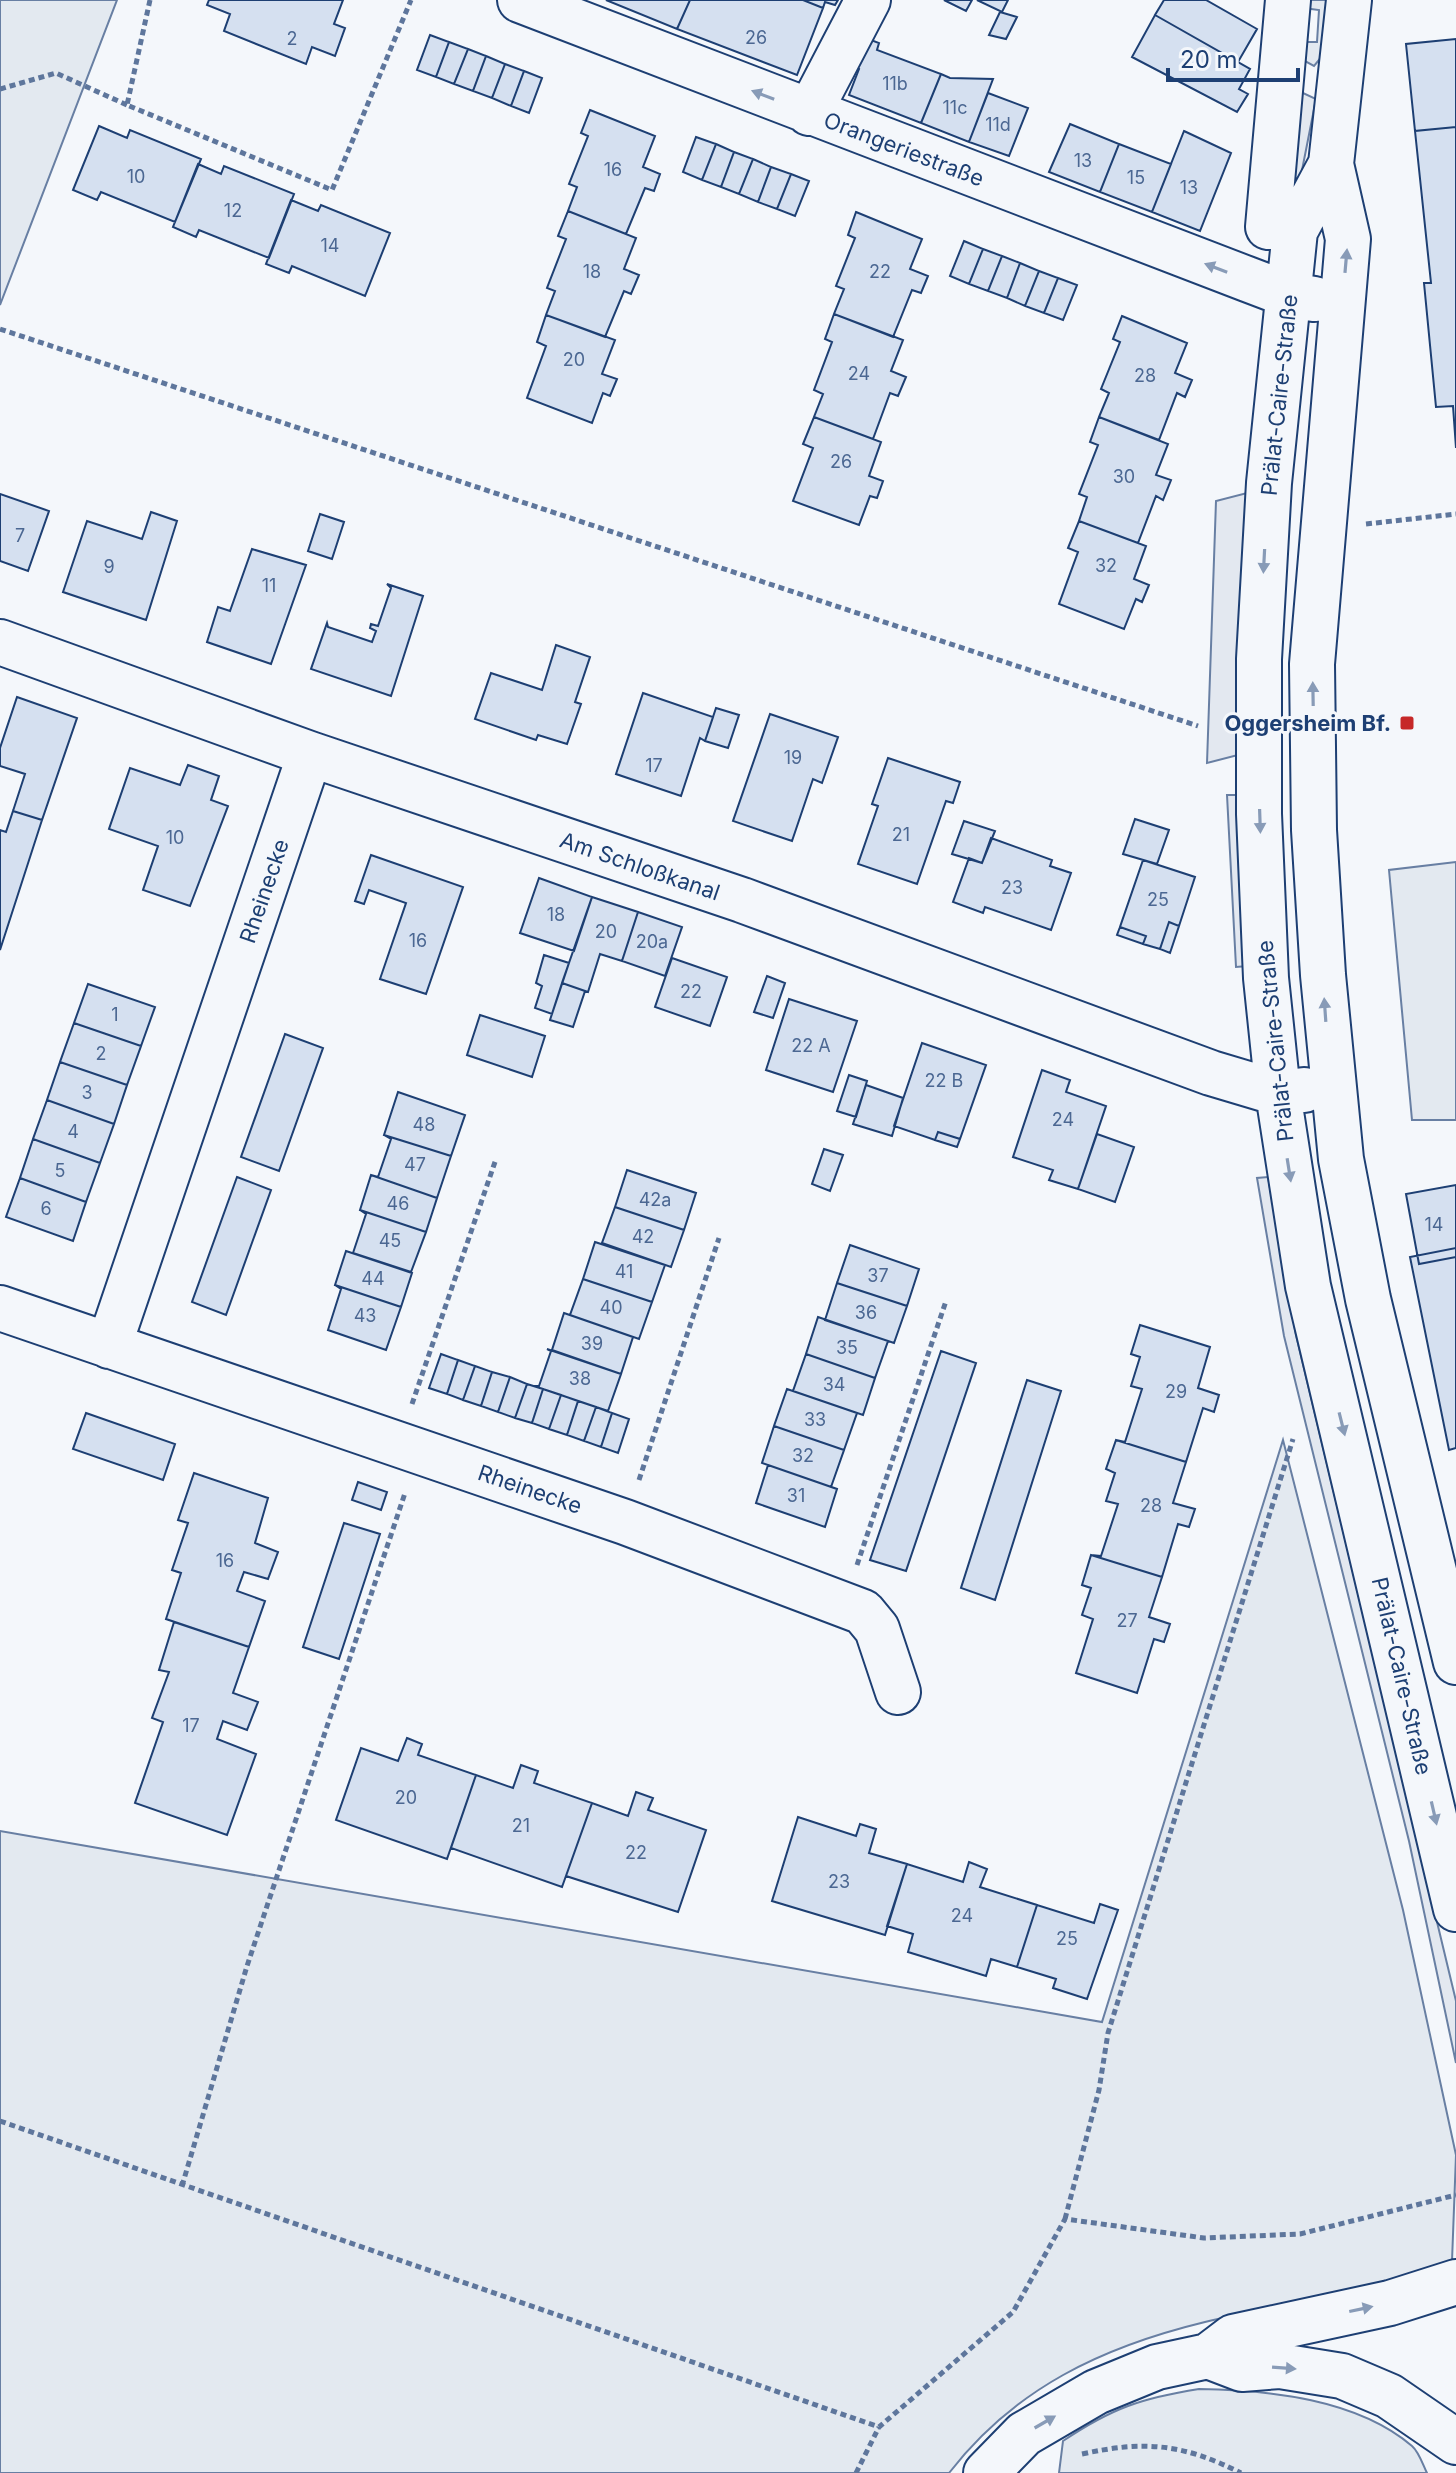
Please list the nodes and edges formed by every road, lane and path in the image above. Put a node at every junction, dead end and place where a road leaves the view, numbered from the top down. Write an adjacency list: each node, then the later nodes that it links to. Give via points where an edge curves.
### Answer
1 (150, 0): 10 (path)
2 (411, 0): 10 (path, via 332,190)
3 (520, 0): 11 (street, Orangeriestraße, one-way to 3)
4 (868, 0): 11 (street)
5 (1288, 0): 7 (street)
6 (1349, 0): 8 (street, Prälat-Caire-Straße)
7 (1283, 72): 8 (street); 13 (street)
8 (1341, 79): 12 (street, Prälat-Caire-Straße)
9 (0, 89): 10 (path, via 56,73)
10 (127, 105)
11 (809, 113): 14 (street, Orangeriestraße, one-way to 11)
12 (1331, 164): 14 (street, Prälat-Caire-Straße, via 1295,231); 15 (street, Prälat-Caire-Straße, one-way to 12, via 1348,239)
13 (1268, 227)
14 (1289, 295): 15 (street, Orangeriestraße); 23 (street, Prälat-Caire-Straße, one-way to 23, via 1269,483 1259,659 1266,978)
15 (1342, 304): 18 (street, Prälat-Caire-Straße)
16 (0, 329): 20 (path)
17 (1456, 514): 18 (path)
18 (1322, 530): 22 (street, Prälat-Caire-Straße, one-way to 18, via 1314,830 1312,664)
19 (0, 642): 21 (street, Am Schloßkanal)
20 (1198, 726)
21 (310, 754): 23 (street, Am Schloßkanal, via 742,900); 28 (street, Rheinecke)
22 (1331, 1087): 23 (street); 32 (street, Prälat-Caire-Straße, via 1368,1299)
23 (1278, 1093): 33 (street, Prälat-Caire-Straße, one-way to 33, via 1308,1286)
24 (496, 1159): 30 (path)
25 (719, 1238): 31 (path)
26 (946, 1301): 34 (path)
27 (0, 1308): 28 (street, Rheinecke)
28 (109, 1346): 30 (street, Rheinecke)
29 (1293, 1439): 41 (path, via 1108,2033 1099,2090)
30 (409, 1447): 31 (street, Rheinecke); 39 (path)
31 (625, 1522): 34 (street, Rheinecke)
32 (1422, 1532): 33 (street); 35 (street, Prälat-Caire-Straße)
33 (1371, 1544): 37 (street, Prälat-Caire-Straße, one-way to 37)
34 (844, 1604): 36 (street, Rheinecke, via 863,1612 877,1629)
35 (1456, 1662)
36 (898, 1692)
37 (1456, 1909)
38 (0, 2121): 39 (path)
39 (182, 2186): 44 (path)
40 (1456, 2195): 41 (path, via 1300,2234 1204,2238)
41 (1065, 2219): 44 (path, via 1013,2312)
42 (1456, 2282): 43 (street, one-way to 42, via 1233,2337 1404,2300)
43 (1208, 2356): 45 (street, one-way to 45, via 1242,2369 1280,2366 1342,2376 1389,2396); 48 (street, one-way to 43, via 1024,2434 1096,2392 1157,2367)
44 (879, 2427): 47 (path)
45 (1456, 2442)
46 (1076, 2456): 49 (path, via 1118,2446 1162,2444)
47 (856, 2473)
48 (986, 2473)
49 (1241, 2473)

